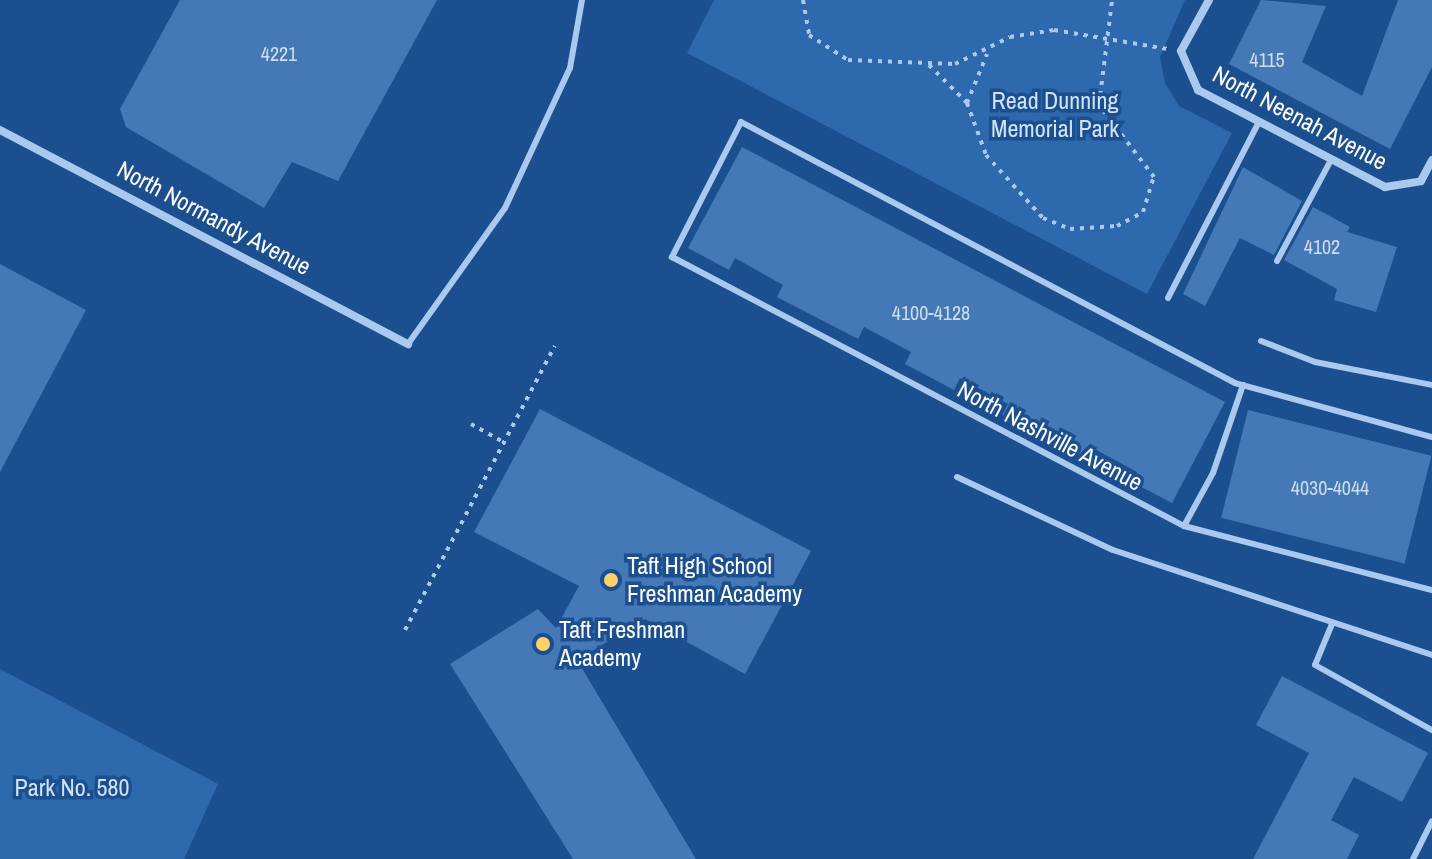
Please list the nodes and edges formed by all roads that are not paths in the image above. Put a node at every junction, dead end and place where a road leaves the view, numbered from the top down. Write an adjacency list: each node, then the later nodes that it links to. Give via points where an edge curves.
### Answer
1 (582, 0): 10 (lane, via 570,68 505,208)
2 (1209, 0): 3 (street, North Neenah Avenue, via 1181,51 1198,90)
3 (1259, 122): 5 (street, North Neenah Avenue); 8 (lane)
4 (0, 130): 10 (street, North Normandy Avenue)
5 (1331, 160): 6 (street, North Neenah Avenue, via 1385,187 1421,181); 7 (lane)
6 (1432, 160)
7 (1277, 261)
8 (1168, 298)
9 (1261, 341): 12 (lane, via 1315,362)
10 (408, 344)
11 (1243, 385): 13 (lane); 15 (lane, via 1213,473); 15 (lane, North Nashville Avenue, via 741,122 672,257)
12 (1432, 385)
13 (1432, 437)
14 (957, 477): 17 (lane, via 1113,550)
15 (1184, 526): 16 (lane, North Nashville Avenue)
16 (1432, 590)
17 (1332, 624): 18 (lane); 19 (lane, via 1315,665)
18 (1432, 655)
19 (1432, 730)
20 (1432, 821): 21 (lane)
21 (1413, 859)

